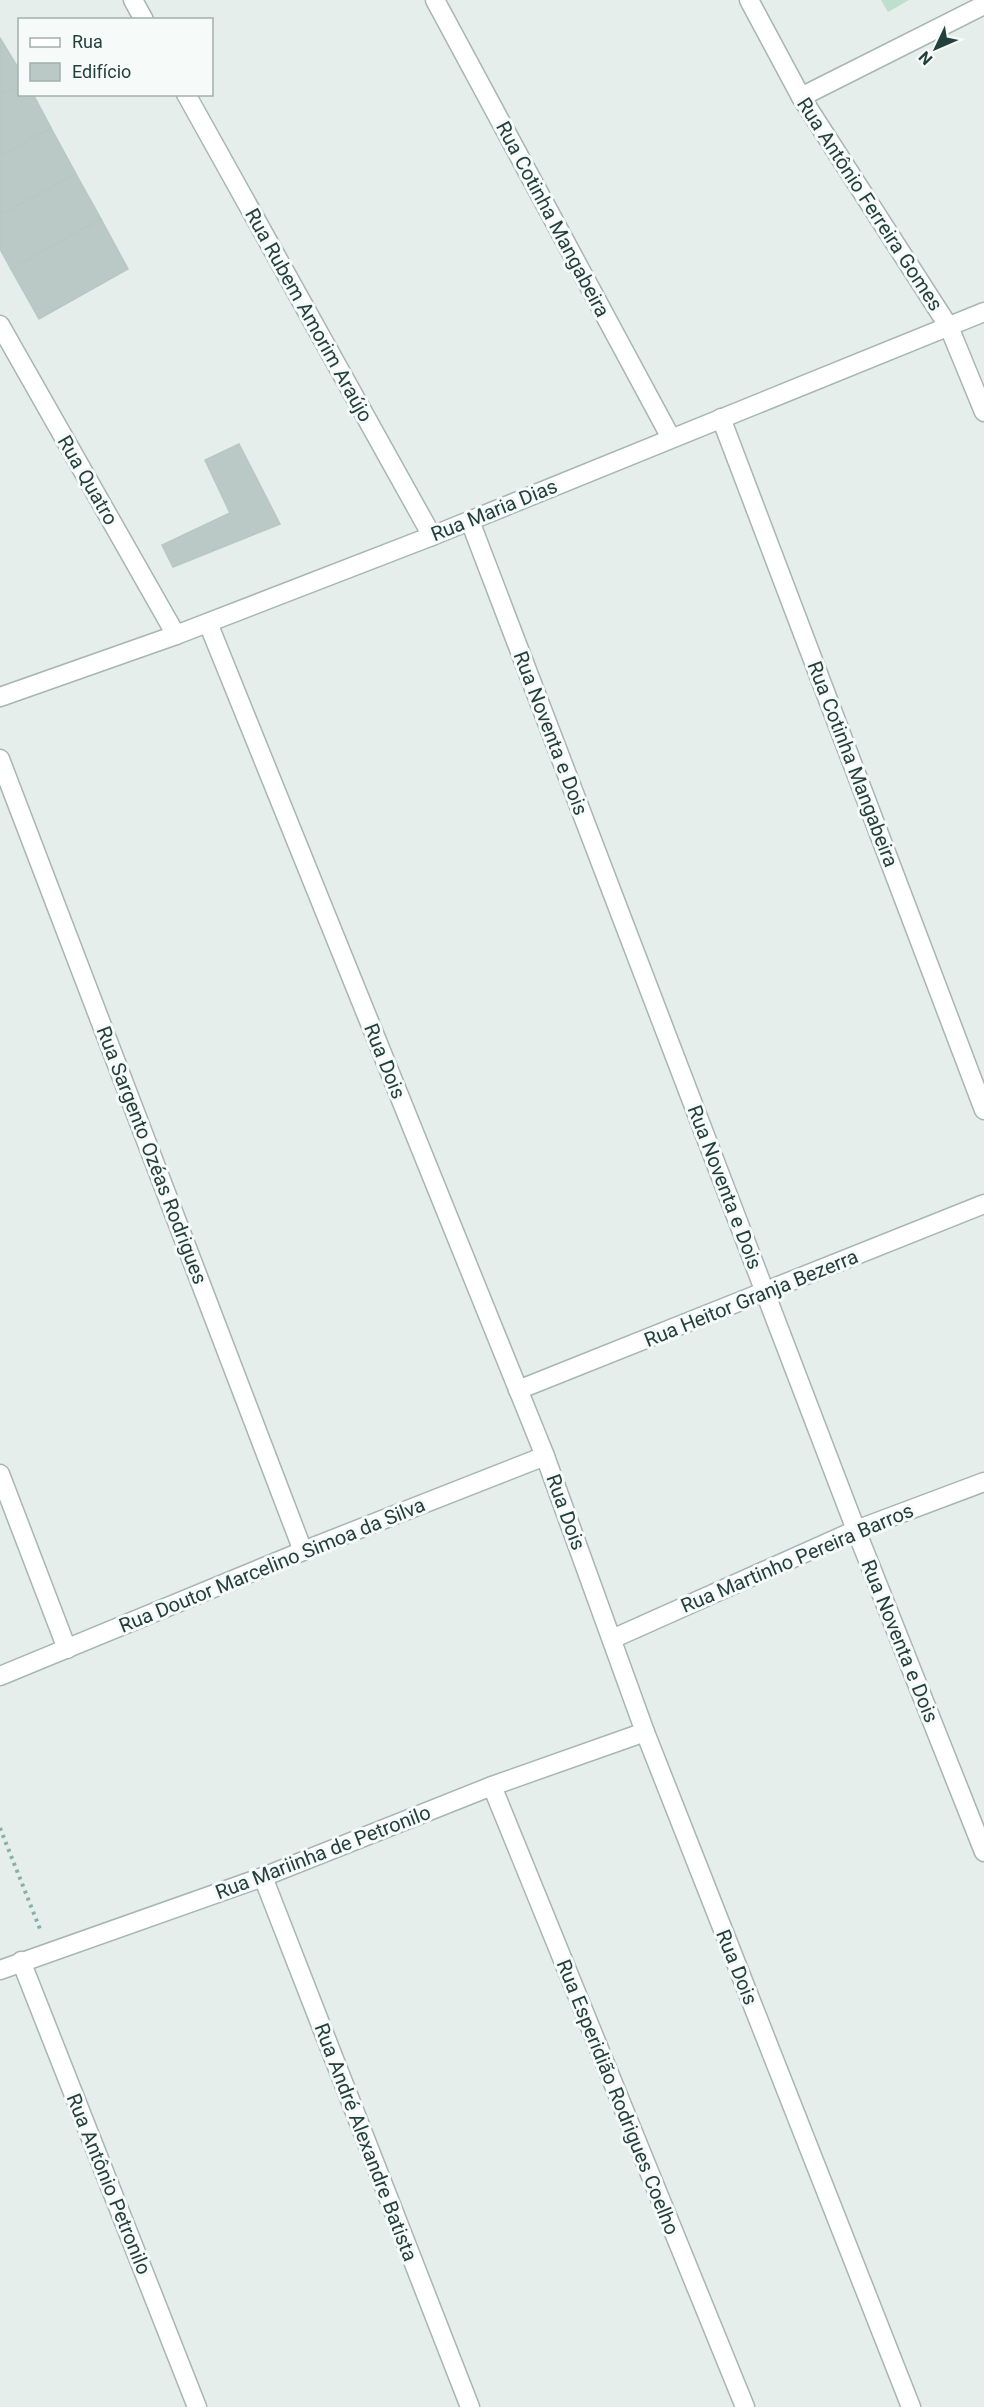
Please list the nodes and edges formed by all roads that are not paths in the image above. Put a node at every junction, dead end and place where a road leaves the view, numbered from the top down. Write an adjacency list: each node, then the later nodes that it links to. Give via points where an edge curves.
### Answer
1 (133, 0): 5 (street)
2 (435, 0): 13 (street, Rua Cotinha Mangabeira)
3 (749, 0): 7 (street, Rua Antônio Ferreira Gomes)
4 (984, 5): 7 (street)
5 (143, 18)
6 (187, 96): 15 (street, Rua Rubem Amorim Araújo)
7 (801, 97): 10 (street, Rua Antônio Ferreira Gomes)
8 (984, 312): 10 (street, Rua Maria Dias)
9 (0, 325): 17 (street, Rua Quatro)
10 (949, 327): 11 (street, Rua Antônio Ferreira Gomes); 12 (street, Rua Maria Dias)
11 (984, 412)
12 (721, 418): 13 (street, Rua Maria Dias); 20 (street, Rua Cotinha Mangabeira)
13 (671, 438): 14 (street, Rua Maria Dias)
14 (470, 521): 15 (street, Rua Maria Dias); 22 (street, Rua Noventa e Dois)
15 (432, 536): 16 (street, Rua Maria Dias)
16 (208, 622): 17 (street, Rua Maria Dias); 23 (street, Rua Dois)
17 (176, 635): 18 (street, Rua Maria Dias)
18 (0, 697)
19 (0, 759): 28 (street, Rua Sargento Ozéas Rodrigues)
20 (984, 1110)
21 (984, 1204): 22 (street, Rua Heitor Granja Bezerra)
22 (765, 1292): 23 (street, Rua Heitor Granja Bezerra); 27 (street, Rua Noventa e Dois)
23 (518, 1390): 24 (street, Rua Dois)
24 (545, 1456): 28 (street, Rua Doutor Marcelino Simoa da Silva); 29 (street, Rua Dois)
25 (0, 1474): 30 (street)
26 (984, 1482): 27 (street, Rua Martinho Pereira Barros)
27 (856, 1530): 29 (street, Rua Martinho Pereira Barros); 34 (street, Rua Noventa e Dois)
28 (303, 1551): 30 (street, Rua Doutor Marcelino Simoa da Silva)
29 (612, 1639): 32 (street, Rua Dois)
30 (67, 1649): 31 (street, Rua Doutor Marcelino Simoa da Silva)
31 (0, 1676)
32 (645, 1732): 33 (street, Rua Mariinha de Petronilo); 41 (street, Rua Dois)
33 (492, 1786): 35 (street, Rua Mariinha de Petronilo); 40 (street, Rua Esperidião Rodrigues Coelho)
34 (984, 1852)
35 (263, 1877): 36 (street, Rua Mariinha de Petronilo); 39 (street, Rua André Alexandre Batista)
36 (21, 1961): 37 (street, Rua Mariinha de Petronilo); 38 (street, Rua Antônio Petronilo)
37 (0, 1970)
38 (197, 2407)
39 (470, 2407)
40 (745, 2407)
41 (911, 2407)

